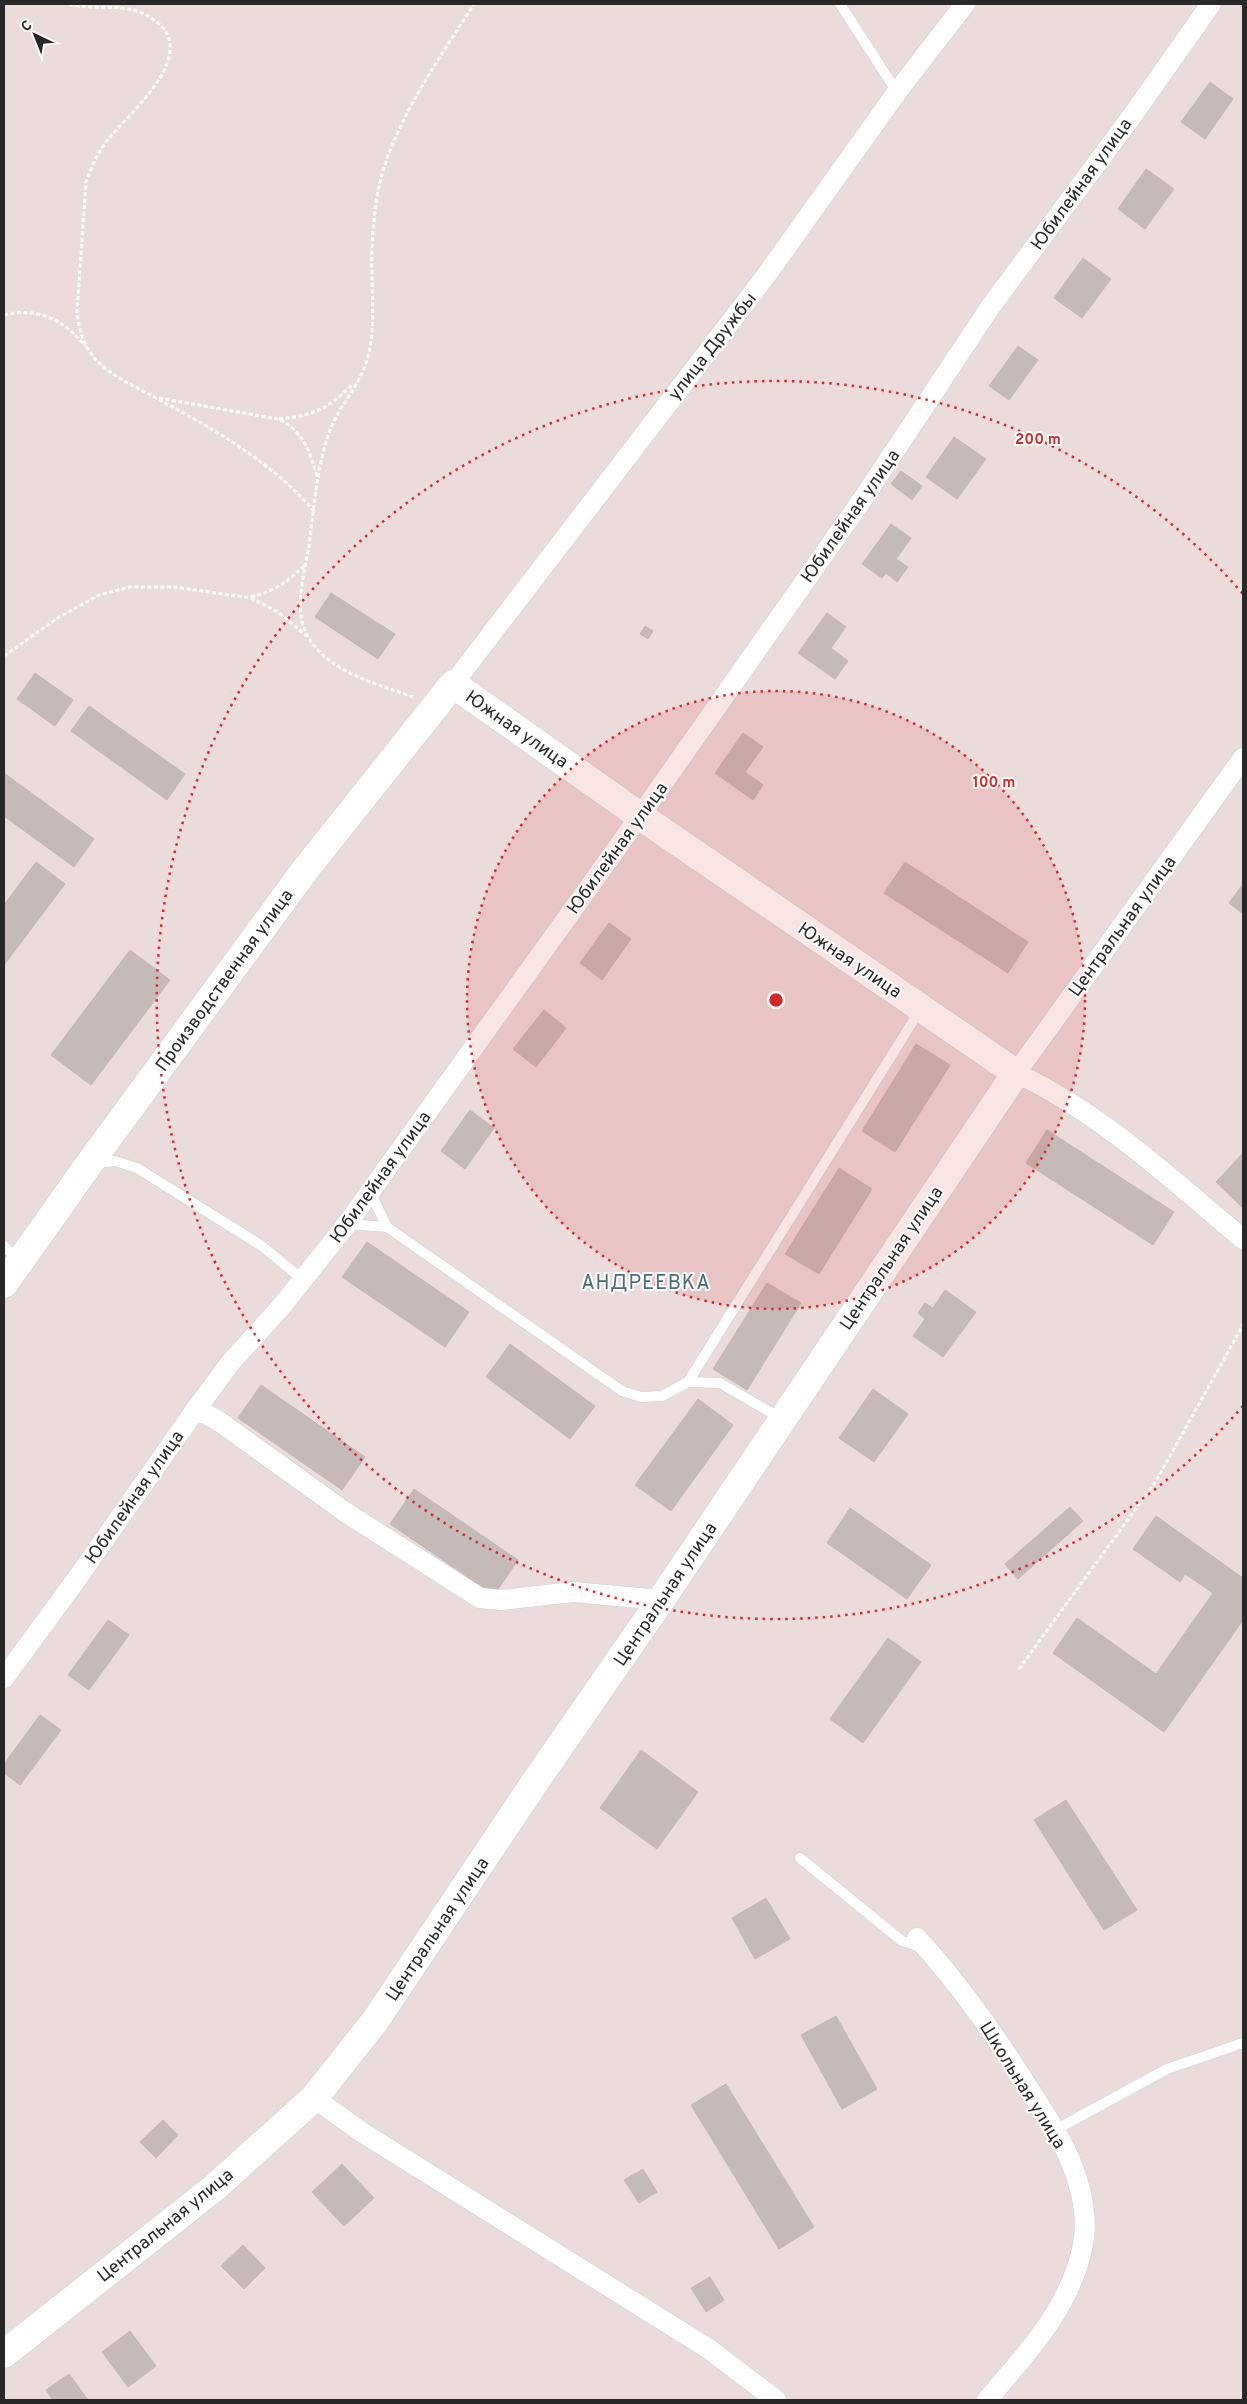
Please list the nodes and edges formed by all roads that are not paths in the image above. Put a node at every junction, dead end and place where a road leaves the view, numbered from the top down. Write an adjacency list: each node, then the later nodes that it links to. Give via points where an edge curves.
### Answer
1 (840, 4): 4 (lane)
2 (965, 4): 4 (street, улица Дружбы)
3 (1211, 4): 7 (street, Юбилейная улица, via 991,306 862,500)
4 (897, 92): 5 (street, улица Дружбы, via 765,277)
5 (453, 684): 7 (street, Южная улица); 10 (street, Производственная улица, via 306,870)
6 (1243, 758): 9 (street, Центральная улица)
7 (640, 816): 8 (street, Южная улица); 11 (street, Юбилейная улица)
8 (921, 1008): 9 (street, Южная улица); 18 (lane)
9 (1016, 1073): 14 (street, Южная улица, via 1095,1118); 20 (street, Центральная улица)
10 (89, 1164): 15 (street, Производственная улица); 16 (lane, via 115,1161 137,1168 262,1246)
11 (370, 1192): 12 (street, Юбилейная улица); 13 (lane)
12 (347, 1224): 13 (lane); 16 (street, Юбилейная улица)
13 (387, 1228): 18 (lane, via 622,1391 640,1397 662,1396)
14 (1243, 1239)
15 (12, 1254): 17 (street, Производственная улица)
16 (303, 1280): 19 (street, Юбилейная улица, via 232,1362)
17 (4, 1284)
18 (688, 1382): 20 (lane, via 720,1383)
19 (194, 1412): 21 (street, via 220,1422 345,1512 480,1598 501,1600 573,1592); 22 (street, Юбилейная улица)
20 (783, 1420): 21 (street, Центральная улица)
21 (661, 1600): 26 (street, Центральная улица, via 532,1785 375,2021)
22 (4, 1678)
23 (800, 1858): 24 (lane, via 902,1941)
24 (922, 1943): 27 (street, Школьная улица, via 996,2038)
25 (1243, 2043): 27 (lane, via 1167,2069)
26 (314, 2098): 28 (street, Центральная улица, via 214,2188); 29 (street, via 363,2133 709,2349)
27 (1055, 2130): 30 (street, Школьная улица, via 1074,2170 1082,2198 1084,2242 1060,2307 1038,2341)
28 (4, 2354)
29 (776, 2400)
30 (987, 2400)

